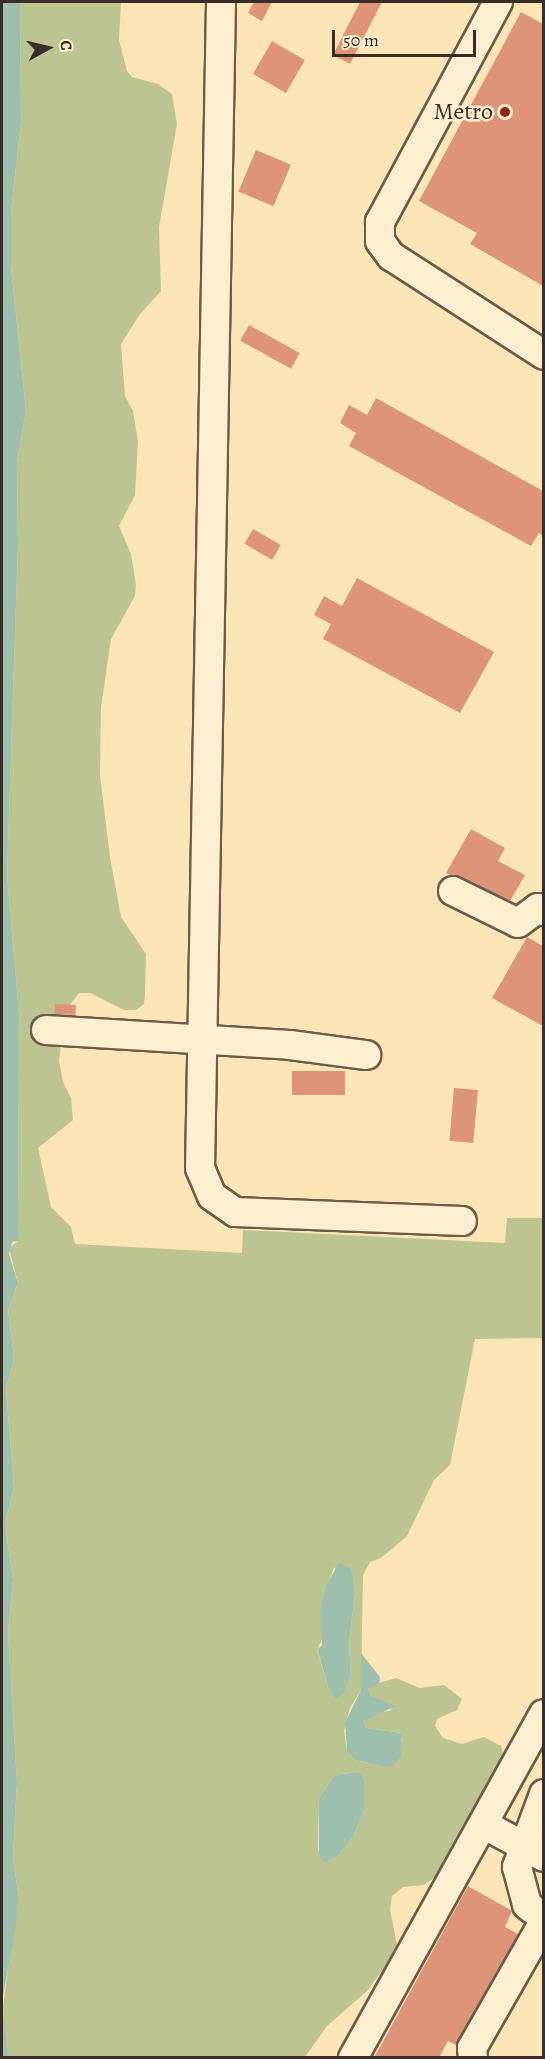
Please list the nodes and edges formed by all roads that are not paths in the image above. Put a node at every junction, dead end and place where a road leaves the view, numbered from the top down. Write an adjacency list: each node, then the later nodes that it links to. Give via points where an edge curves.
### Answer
1 (220, 2): 9 (lane)
2 (481, 2): 4 (lane, via 460,42)
3 (498, 2): 4 (lane)
4 (455, 85): 5 (lane, via 380,222 380,241 391,256)
5 (543, 355)
6 (453, 891): 7 (lane, via 518,923 538,908)
7 (543, 911)
8 (46, 1030): 9 (lane)
9 (202, 1041): 10 (lane, via 291,1044); 11 (lane, via 200,1167 212,1196 235,1212)
10 (366, 1055)
11 (462, 1221)
12 (543, 1714): 14 (lane)
13 (543, 1794): 15 (lane)
14 (483, 1824): 15 (lane); 17 (lane)
15 (534, 1851): 16 (lane, via 517,1867 527,1905)
16 (543, 1920): 18 (lane, via 472,2048)
17 (353, 2058)
18 (473, 2058)

